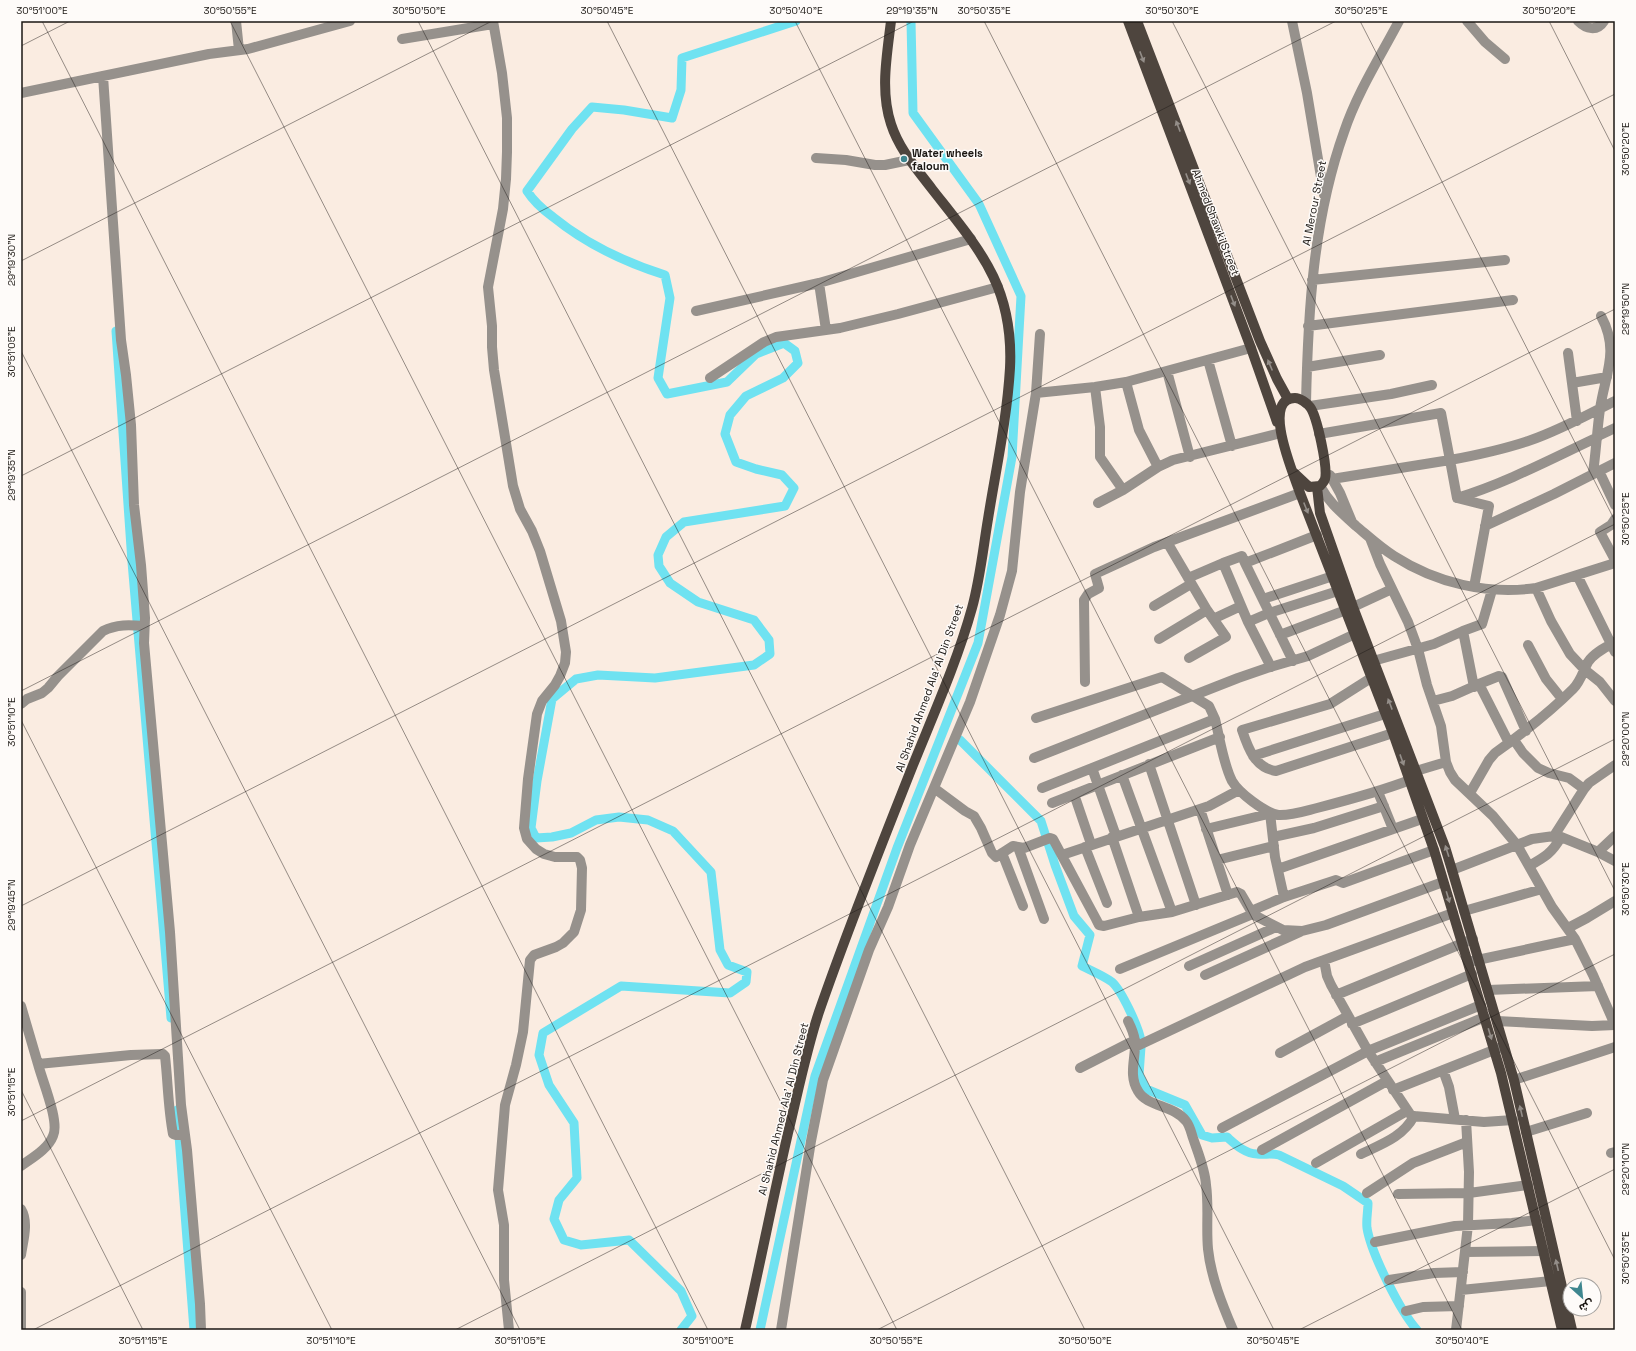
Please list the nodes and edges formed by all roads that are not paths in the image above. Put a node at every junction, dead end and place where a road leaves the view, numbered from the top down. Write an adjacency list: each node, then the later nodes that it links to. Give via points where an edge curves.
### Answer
1 (236, 21): 13 (street)
2 (350, 21): 13 (street)
3 (891, 21): 18 (main road, Al Shahid Ahmed Ala' Al Din Street, via 885,76 887,106 896,138)
4 (1128, 21): 31 (main road, Ahmed Shawki Street, one-way to 31)
5 (1138, 21): 44 (main road, Ahmed Shawki Street, one-way to 5, via 1260,341)
6 (1292, 21): 19 (street)
7 (1399, 21): 19 (street, Al Merour Street, via 1351,113 1335,158)
8 (1467, 21): 14 (street, via 1485,42)
9 (1578, 21): 10 (street, via 1585,27 1594,28 1601,26)
10 (1604, 21)
11 (493, 22): 12 (street); 247 (street, via 507,118 503,209 488,287 494,370 516,500 540,551 566,652 560,676 542,701 537,714 524,828 527,840 536,849 554,857 577,857 582,868 581,910 574,932 563,943 534,954 530,960 523,1032 505,1105 498,1190 504,1225 504,1280)
12 (402, 39)
13 (239, 50): 15 (street)
14 (1505, 59)
15 (104, 76): 16 (street); 93 (street, via 121,340 131,425 134,505 145,618)
16 (21, 93)
17 (816, 158): 18 (street, via 875,165)
18 (909, 160): 20 (main road, Al Shahid Ahmed Ala' Al Din Street)
19 (1325, 199): 22 (street, Al Merour Street)
20 (971, 239): 23 (street); 24 (main road, Al Shahid Ahmed Ala' Al Din Street, via 991,270)
21 (1505, 260): 22 (street)
22 (1312, 280): 28 (street, Al Merour Street)
23 (819, 283): 26 (street); 29 (street)
24 (998, 287): 29 (street); 248 (main road, Al Shahid Ahmed Ala' Al Din Street, via 1006,310 1010,370 979,581 943,690 862,893 818,1016 803,1070)
25 (1513, 300): 28 (street)
26 (696, 311)
27 (1601, 316): 36 (street, via 1609,339)
28 (1308, 326): 35 (street, Al Merour Street)
29 (826, 330): 38 (street, via 776,337 764,342)
30 (1040, 334): 43 (street)
31 (1251, 348): 34 (street); 50 (main road, Ahmed Shawki Street)
32 (1568, 353): 40 (street)
33 (1380, 355): 35 (street)
34 (1208, 360): 37 (street); 53 (street)
35 (1307, 367): 46 (street, Al Merour Street)
36 (1611, 370): 40 (street); 47 (street)
37 (1167, 371): 39 (street); 54 (street)
38 (710, 378)
39 (1126, 382): 42 (street); 57 (street, via 1139,430)
40 (1572, 383): 48 (street)
41 (1432, 385): 46 (street, via 1391,394)
42 (1095, 387): 43 (street); 63 (street, via 1100,427 1100,457)
43 (1036, 393): 132 (street, via 1021,485 1012,571 1000,615 970,702)
44 (1288, 399): 46 (main road, via 1299,398); 50 (main road, via 1280,407)
45 (1615, 401): 47 (street)
46 (1308, 405): 51 (main road)
47 (1600, 409): 48 (street); 52 (street)
48 (1577, 421): 55 (street, via 1531,440)
49 (1615, 428): 52 (street)
50 (1280, 432): 53 (street); 59 (main road)
51 (1319, 434): 55 (street, via 1441,414); 58 (main road)
52 (1598, 436): 60 (street); 65 (street, via 1504,482)
53 (1232, 446): 54 (street)
54 (1190, 456): 57 (street)
55 (1450, 460): 61 (street); 65 (street)
56 (1615, 463): 60 (street)
57 (1158, 467): 63 (street)
58 (1325, 468): 61 (street); 62 (main road, via 1325,480)
59 (1293, 472): 62 (main road, via 1306,485); 64 (main road)
60 (1596, 472): 67 (street); 70 (street)
61 (1332, 479): 69 (street)
62 (1318, 487): 69 (street); 88 (main road, via 1322,519)
63 (1123, 490): 66 (street)
64 (1300, 493): 71 (main road, one-way to 71); 73 (street)
65 (1457, 498): 70 (street, via 1489,506)
66 (1098, 503)
67 (1615, 505)
68 (1615, 519): 74 (street, via 1600,532)
69 (1352, 522): 72 (street)
70 (1485, 526): 80 (street)
71 (1317, 535): 76 (street); 78 (main road)
72 (1370, 538): 80 (street, via 1394,556 1435,577); 82 (street)
73 (1167, 542): 79 (street); 107 (street, via 1095,574 1099,588 1088,594 1084,600)
74 (1615, 561): 77 (street)
75 (1222, 563): 76 (street, via 1242,556); 79 (street); 87 (street)
76 (1245, 563): 85 (street)
77 (1577, 574): 81 (street); 99 (street)
78 (1332, 576): 84 (main road); 85 (street)
79 (1189, 581): 86 (street); 89 (street)
80 (1474, 587): 83 (street)
81 (1536, 588): 83 (street); 105 (street, via 1561,640)
82 (1392, 589): 88 (street); 100 (street)
83 (1492, 590): 94 (street, via 1482,624)
84 (1338, 591): 88 (main road); 90 (street)
85 (1263, 600): 90 (street)
86 (1154, 606)
87 (1240, 606): 91 (street); 92 (street)
88 (1349, 609): 95 (street); 96 (main road); 103 (main road)
89 (1207, 610): 91 (street); 97 (street)
90 (1269, 613): 92 (street); 95 (street)
91 (1213, 619): 101 (street, via 1226,637)
92 (1248, 622): 104 (street)
93 (139, 626): 113 (street, via 112,627 104,631 48,688); 221 (street, via 144,643 170,940)
94 (1463, 632): 100 (street); 108 (street)
95 (1280, 634): 102 (street)
96 (1355, 634): 102 (street, via 1319,652); 106 (main road)
97 (1159, 638)
98 (1528, 645): 110 (street, via 1546,679)
99 (1613, 646): 105 (street, via 1593,656)
100 (1418, 649): 103 (street); 111 (street)
101 (1189, 658)
102 (1293, 661): 104 (street)
103 (1374, 661): 121 (main road, one-way to 103)
104 (1271, 667): 109 (street)
105 (1585, 670): 110 (street); 112 (street, via 1600,682)
106 (1372, 678): 114 (main road); 122 (street, via 1330,704 1242,730)
107 (1085, 682)
108 (1476, 686): 111 (street); 117 (street, via 1502,677); 120 (street)
109 (1194, 696): 115 (street, via 1162,677); 116 (street, via 1209,706); 123 (street)
110 (1562, 699): 117 (street)
111 (1433, 701): 124 (street, via 1441,726)
112 (1615, 701)
113 (21, 704)
114 (1385, 714): 118 (main road); 122 (street)
115 (1036, 718)
116 (1215, 719): 119 (street); 127 (street)
117 (1526, 731): 120 (street)
118 (1393, 734): 121 (main road); 122 (street, via 1276,772 1262,766)
119 (1220, 737): 125 (street); 135 (street, via 1228,768)
120 (1511, 741): 134 (street, via 1538,768 1569,778); 138 (street, via 1489,760)
121 (1400, 742): 128 (main road); 130 (main road, one-way to 130)
122 (1253, 756)
123 (1034, 758)
124 (1446, 762): 128 (street); 138 (street, via 1455,780)
125 (1149, 764): 129 (street); 143 (street)
126 (1615, 765): 134 (street)
127 (1092, 768): 131 (street); 133 (street)
128 (1416, 771): 163 (main road, one-way to 128)
129 (1122, 775): 131 (street); 145 (street)
130 (1410, 780): 136 (street); 144 (main road)
131 (1098, 784): 137 (street); 149 (street)
132 (934, 788): 157 (street, via 974,816 994,856); 249 (street, via 867,954 823,1080 809,1148)
133 (1042, 788)
134 (1584, 789): 150 (street)
135 (1239, 790): 141 (street); 142 (street)
136 (1378, 792): 140 (street); 142 (street, via 1285,815)
137 (1074, 794): 139 (street); 152 (street)
138 (1470, 794): 153 (street, via 1494,816)
139 (1052, 803)
140 (1384, 806): 147 (street); 151 (street)
141 (1200, 809): 143 (street); 146 (street)
142 (1270, 812): 146 (street); 151 (street)
143 (1168, 819): 145 (street); 170 (street)
144 (1422, 819): 147 (street); 155 (main road)
145 (1141, 828): 149 (street); 173 (street)
146 (1206, 829): 159 (street)
147 (1393, 829): 162 (street)
148 (1615, 836): 156 (street)
149 (1114, 837): 152 (street); 176 (street)
150 (1558, 837): 153 (street, via 1532,839); 156 (street); 161 (street, via 1551,852)
151 (1273, 841): 159 (street); 162 (street)
152 (1088, 845): 158 (street); 169 (street)
153 (1517, 845): 161 (street); 163 (street)
154 (1018, 847): 157 (street, via 1013,846); 158 (street, via 1024,848 1047,839 1054,840); 177 (street)
155 (1434, 850): 164 (main road); 167 (street, via 1343,883 1336,880)
156 (1598, 852): 160 (street)
157 (1002, 853): 171 (street)
158 (1062, 855): 176 (street, via 1100,925)
159 (1217, 860): 166 (street)
160 (1615, 861)
161 (1529, 866): 165 (street)
162 (1278, 868): 167 (street)
163 (1452, 870): 172 (main road)
164 (1444, 882): 175 (main road, one-way to 175); 180 (street, via 1326,925)
165 (1542, 889): 172 (street); 179 (street)
166 (1228, 895): 170 (street); 174 (street, via 1237,892 1241,894)
167 (1284, 897): 174 (street)
168 (1615, 901): 179 (street)
169 (1106, 903)
170 (1196, 904): 173 (street)
171 (1023, 906)
172 (1464, 911): 181 (main road)
173 (1172, 912): 176 (street)
174 (1252, 912): 178 (street); 188 (street)
175 (1453, 913): 183 (main road); 185 (street)
176 (1139, 917)
177 (1044, 919)
178 (1276, 927): 180 (street); 187 (street)
179 (1568, 928): 182 (street)
180 (1302, 931): 190 (street)
181 (1473, 939): 183 (street); 184 (main road)
182 (1575, 939): 184 (street); 191 (street)
183 (1462, 943): 186 (main road); 193 (street)
184 (1478, 959): 186 (street); 192 (main road)
185 (1324, 960): 193 (street, via 1327,976); 201 (street)
186 (1468, 962): 189 (main road)
187 (1189, 966)
188 (1120, 969)
189 (1472, 974): 194 (main road); 197 (street)
190 (1205, 975)
191 (1598, 986): 192 (street); 200 (street)
192 (1488, 990): 199 (main road)
193 (1336, 995): 197 (street)
194 (1481, 1005): 196 (main road); 205 (street)
195 (21, 1006): 208 (street)
196 (1485, 1017): 204 (main road, one-way to 204); 207 (street)
197 (1350, 1020): 205 (street); 206 (street)
198 (1128, 1021): 201 (street)
199 (1497, 1021): 200 (street); 202 (main road)
200 (1615, 1025)
201 (1135, 1044): 209 (street); 250 (street, via 1132,1074 1141,1096 1178,1114 1187,1122 1191,1132 1206,1184 1207,1231 1212,1271)
202 (1504, 1046): 204 (street); 211 (main road)
203 (1615, 1047): 211 (street)
204 (1494, 1050): 210 (street); 218 (main road)
205 (1368, 1051): 207 (street); 219 (street)
206 (1280, 1053)
207 (1375, 1062): 212 (street)
208 (38, 1064): 221 (street, via 163,1054 173,1134); 226 (street, via 55,1128 53,1137 45,1147)
209 (1080, 1068)
210 (1443, 1070): 213 (street); 216 (street)
211 (1514, 1080): 220 (main road, one-way to 211)
212 (1387, 1081): 213 (street); 223 (street)
213 (1393, 1090): 214 (street)
214 (1410, 1113): 216 (street); 224 (street, via 1410,1124 1399,1135); 225 (street)
215 (1587, 1113): 220 (street)
216 (1455, 1119): 217 (street)
217 (1466, 1120): 218 (street); 222 (street)
218 (1513, 1120): 227 (main road)
219 (1222, 1128)
220 (1526, 1132): 253 (main road, one-way to 220)
221 (181, 1135): 246 (street)
222 (1466, 1142): 228 (street, via 1413,1163); 229 (street)
223 (1262, 1150)
224 (1362, 1154)
225 (1316, 1163)
226 (21, 1166)
227 (1528, 1185): 229 (street); 232 (main road)
228 (1367, 1193)
229 (1469, 1193): 230 (street); 233 (street)
230 (1398, 1194)
231 (21, 1208): 237 (street, via 25,1230)
232 (1537, 1220): 233 (street); 235 (main road)
233 (1468, 1225): 234 (street); 236 (street)
234 (1375, 1242)
235 (1544, 1251): 236 (street); 240 (main road)
236 (1465, 1252): 238 (street)
237 (21, 1255)
238 (1463, 1272): 239 (street); 241 (street)
239 (1389, 1280)
240 (1551, 1281): 241 (street); 252 (main road)
241 (1461, 1290): 243 (street)
242 (21, 1292): 245 (street)
243 (1459, 1306): 244 (street, via 1423,1307); 251 (street)
244 (1406, 1311)
245 (21, 1329)
246 (201, 1330)
247 (509, 1330)
248 (745, 1330)
249 (780, 1330)
250 (1233, 1330)
251 (1456, 1330)
252 (1562, 1330)
253 (1572, 1330)

